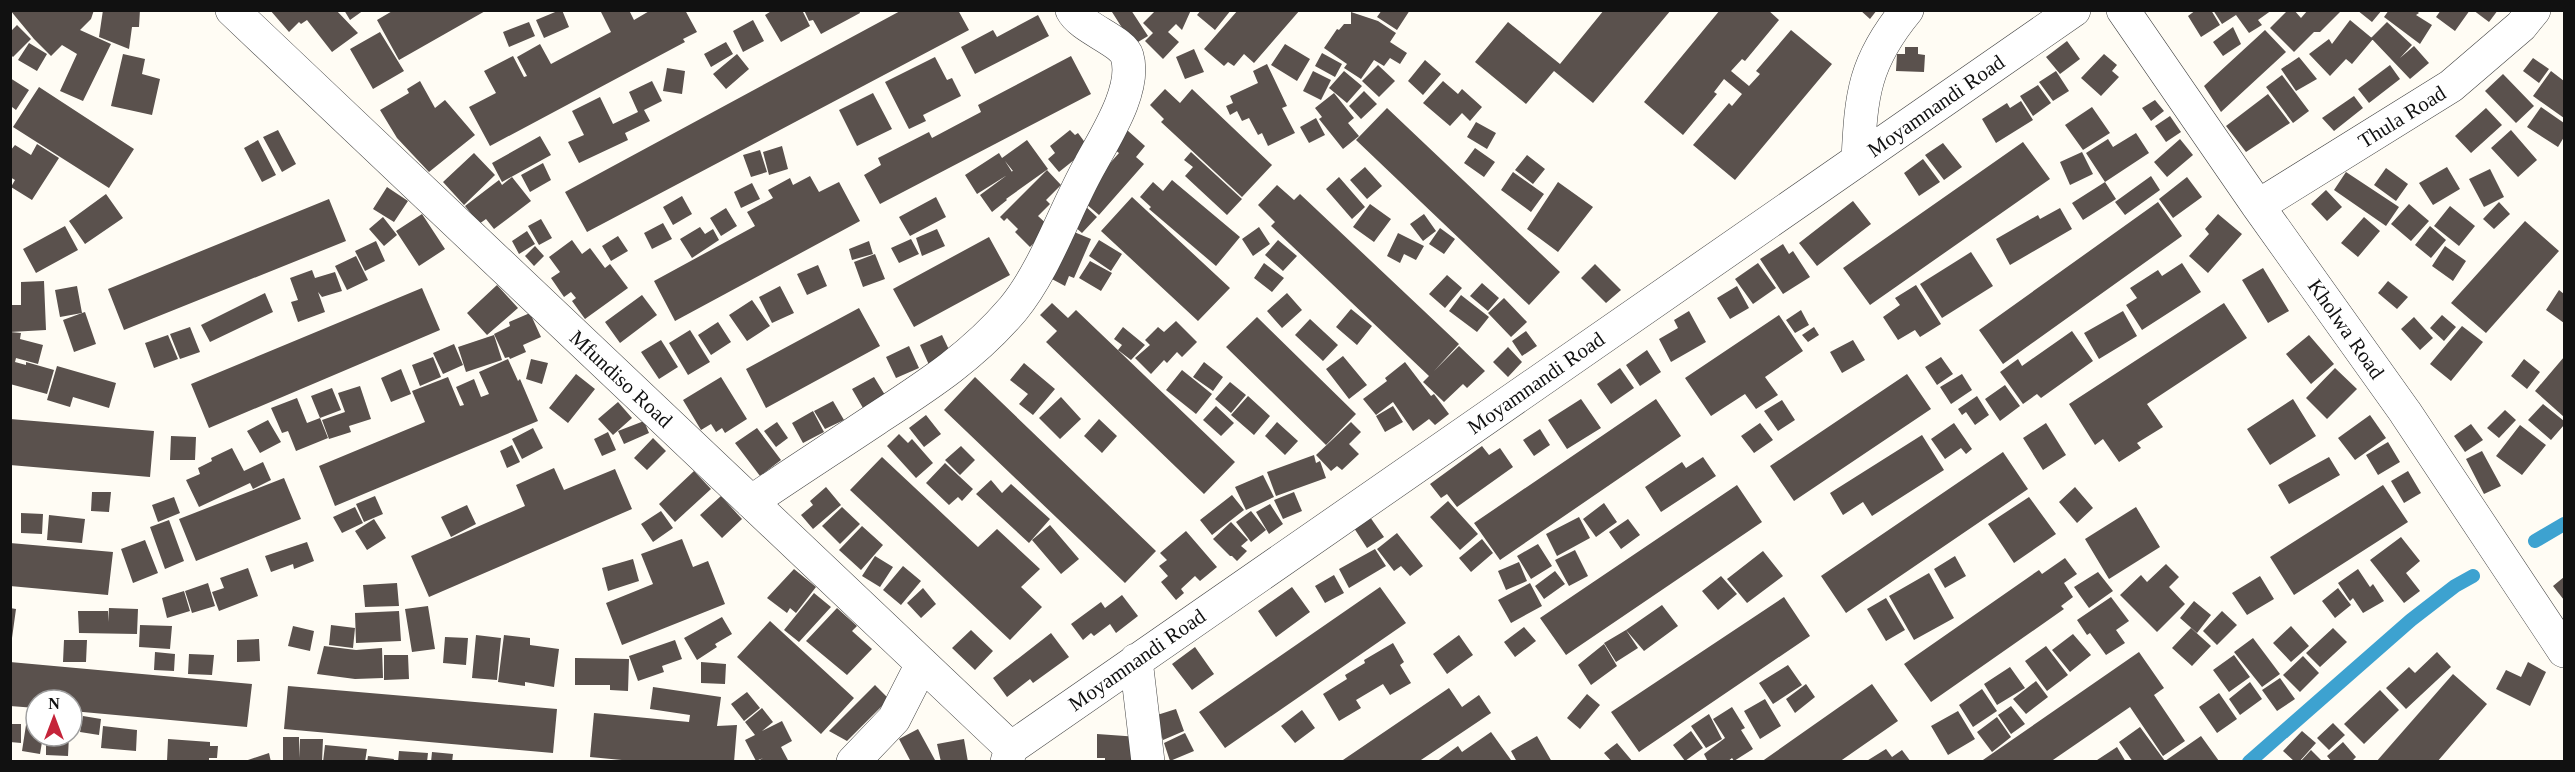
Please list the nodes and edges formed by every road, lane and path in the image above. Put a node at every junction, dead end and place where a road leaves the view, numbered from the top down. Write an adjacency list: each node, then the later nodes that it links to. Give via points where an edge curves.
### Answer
1 (232, 10): 9 (street, Mfundiso Road)
2 (1072, 10): 9 (street, via 1124,49 1127,79 1118,113 1037,274 1013,308 952,369)
3 (1907, 10): 7 (street, via 1871,64 1860,108)
4 (2074, 10): 7 (street, Moyamnandi Road)
5 (2123, 10): 8 (street, Kholwa Road)
6 (2534, 10): 8 (street, Thula Road, via 2521,26 2451,86)
7 (1858, 160): 11 (street, Moyamnandi Road)
8 (2258, 206): 10 (street, Kholwa Road, via 2405,412)
9 (750, 502): 12 (street, Mfundiso Road)
10 (2565, 651)
11 (1136, 660): 13 (street, Moyamnandi Road); 15 (street)
12 (922, 664): 13 (street, Mfundiso Road); 14 (street, via 894,719)
13 (1009, 755)
14 (853, 762)
15 (1148, 762)

